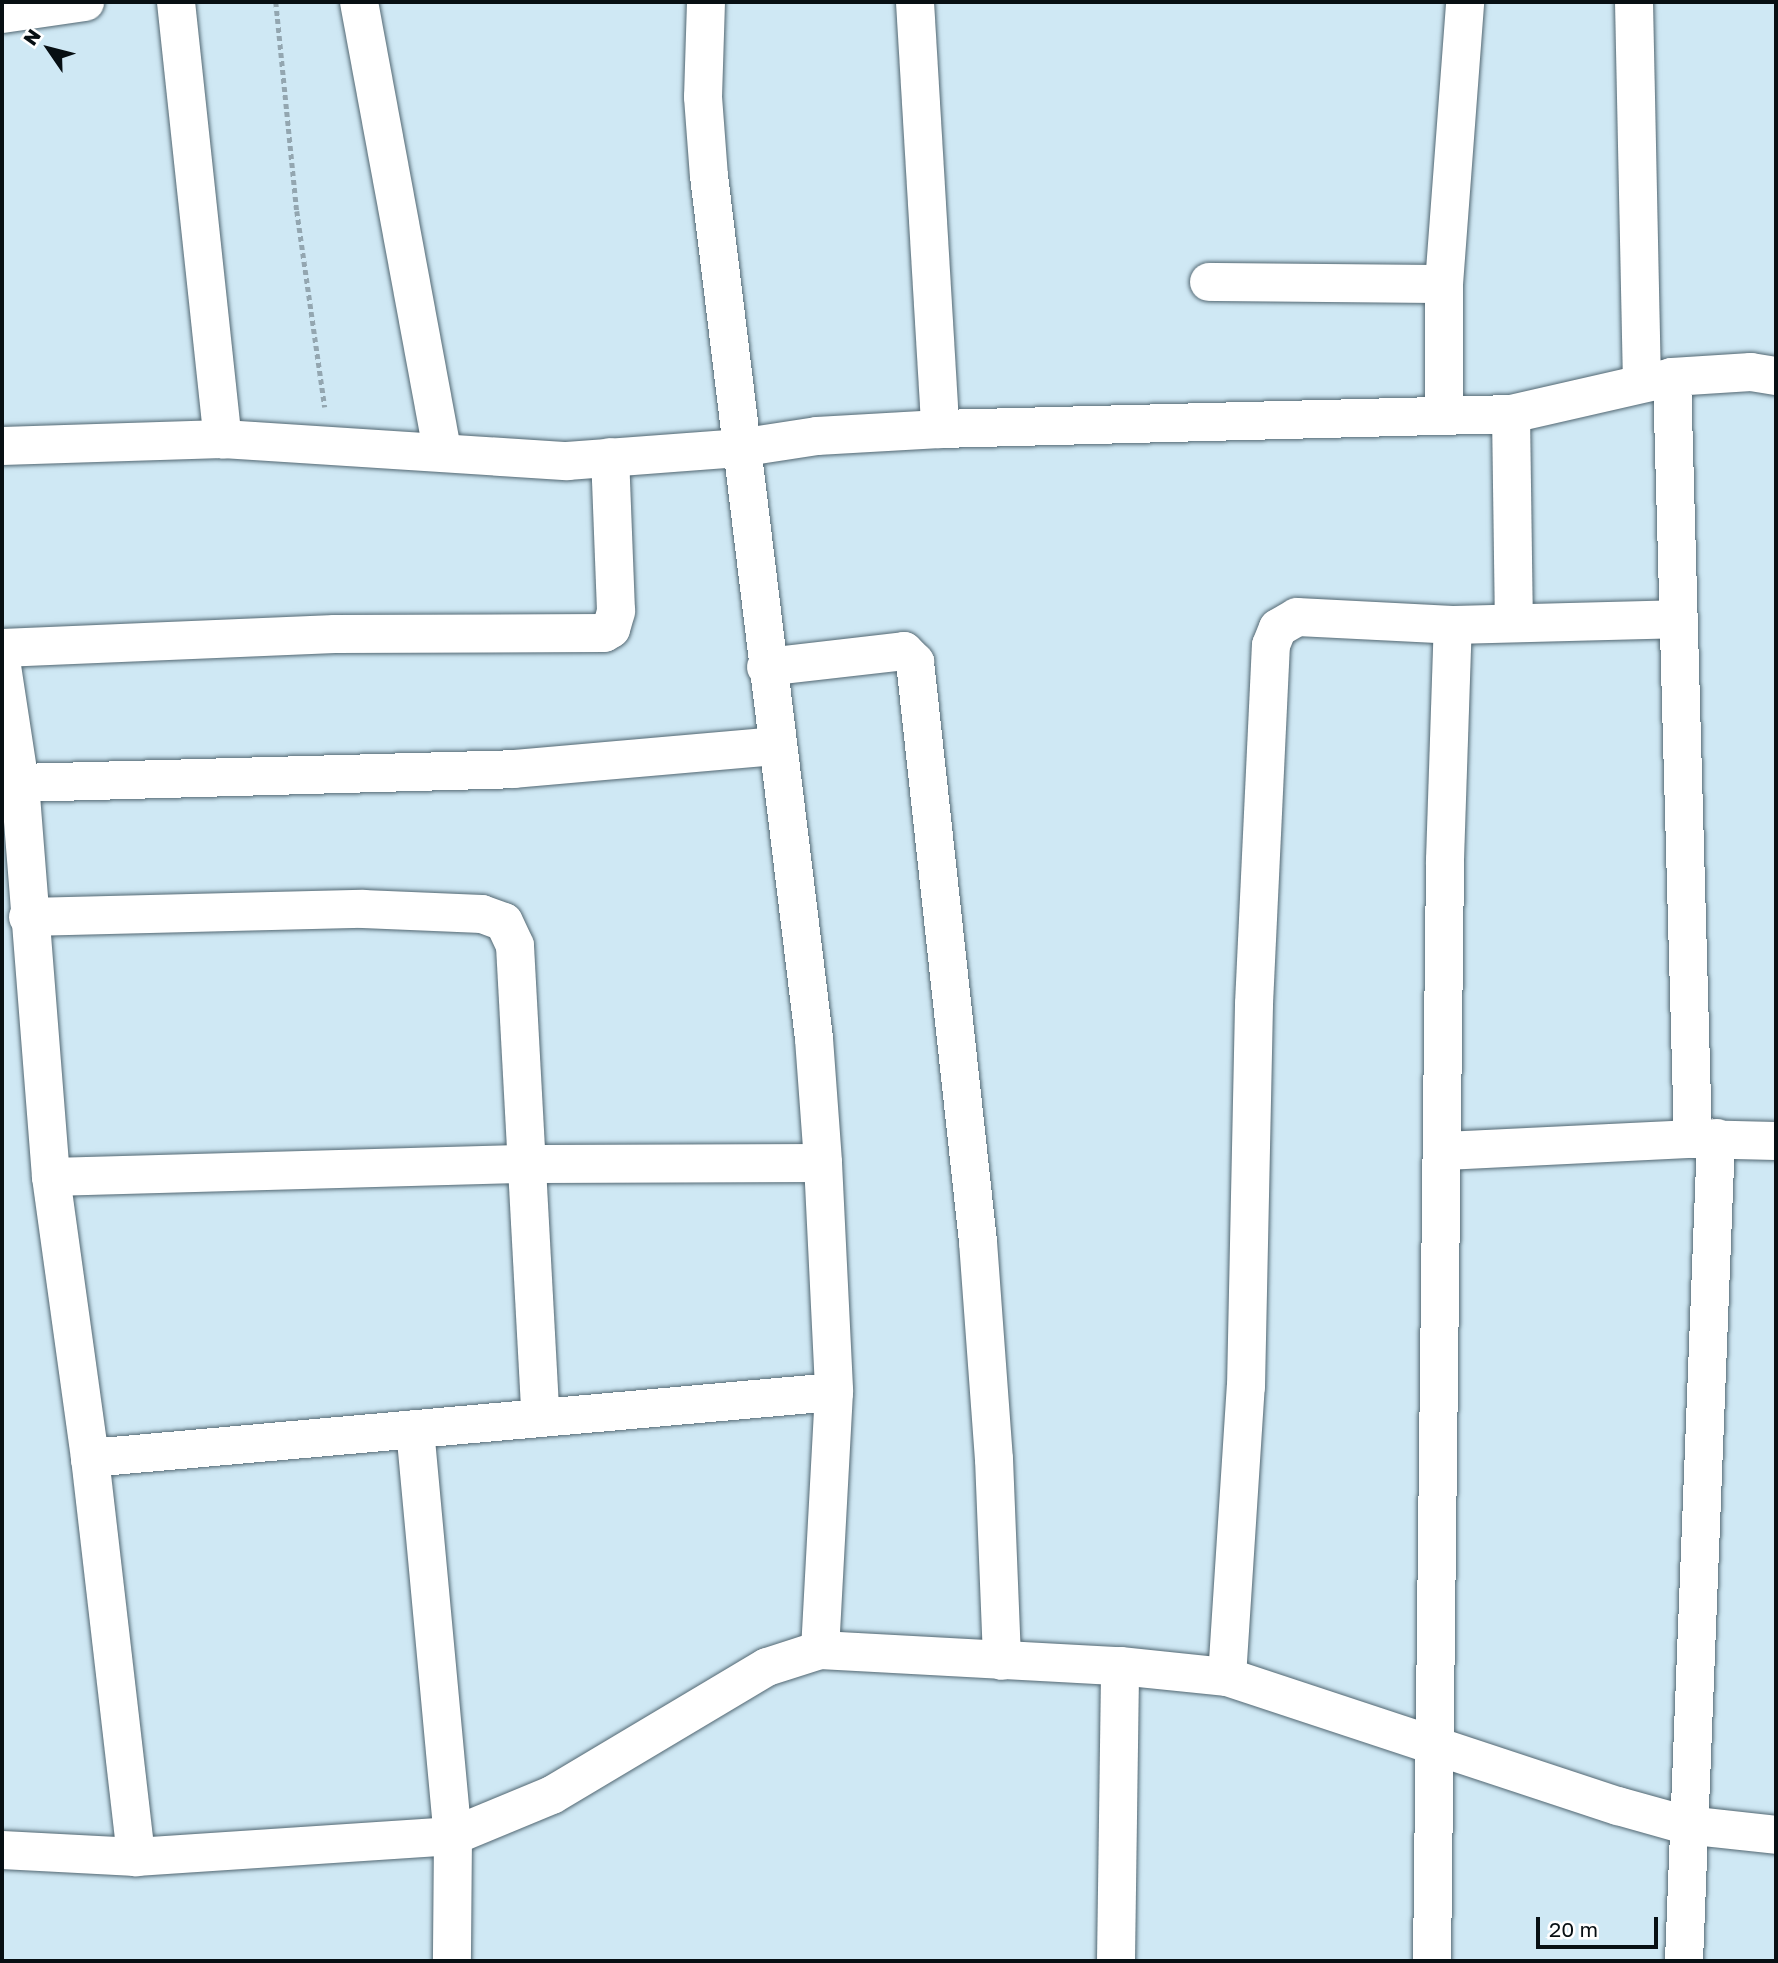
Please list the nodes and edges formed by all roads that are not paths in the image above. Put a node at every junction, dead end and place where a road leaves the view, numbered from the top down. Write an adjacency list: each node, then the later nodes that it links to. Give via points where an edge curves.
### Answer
1 (85, 2): 8 (street)
2 (176, 2): 16 (street)
3 (359, 2): 19 (street)
4 (706, 2): 18 (street, via 703,97)
5 (915, 2): 15 (street)
6 (1465, 2): 10 (street)
7 (1634, 2): 12 (street)
8 (2, 14)
9 (1209, 282): 10 (street)
10 (1444, 284): 13 (street)
11 (1776, 376): 12 (street, via 1751,372)
12 (1657, 380): 14 (street); 21 (street)
13 (1444, 414): 14 (street); 15 (street)
14 (1511, 414): 22 (street)
15 (940, 429): 18 (street, via 817,436)
16 (223, 439): 17 (street); 19 (street)
17 (2, 446)
18 (739, 448): 20 (street); 26 (street)
19 (442, 452): 20 (street, via 567,461)
20 (610, 457): 24 (street, via 616,611 611,629 604,633 335,634)
21 (1676, 619): 22 (street); 30 (street)
22 (1514, 621): 23 (street)
23 (1453, 625): 32 (street, via 1445,860); 43 (street, via 1297,617 1278,628 1271,645 1254,1004 1246,1387)
24 (2, 648)
25 (2, 666): 28 (street)
26 (766, 667): 27 (street); 41 (street, via 904,651 915,663 978,1242 994,1459)
27 (776, 746): 28 (street, via 514,769); 33 (street, via 814,1039)
28 (20, 783): 29 (street)
29 (28, 917): 34 (street, via 362,909 493,916 512,932 515,946); 35 (street)
30 (1705, 1139): 31 (street); 32 (street); 45 (street)
31 (1776, 1141)
32 (1445, 1152): 44 (street)
33 (823, 1163): 34 (street); 36 (street)
34 (528, 1164): 35 (street); 37 (street)
35 (51, 1177): 39 (street)
36 (834, 1392): 37 (street); 40 (street)
37 (540, 1415): 38 (street)
38 (415, 1429): 39 (street); 47 (street)
39 (90, 1458): 49 (street)
40 (820, 1650): 41 (street); 47 (street, via 767,1667 552,1795)
41 (1002, 1661): 42 (street)
42 (1120, 1666): 43 (street); 51 (street)
43 (1227, 1677): 44 (street)
44 (1437, 1749): 45 (street); 52 (street)
45 (1686, 1825): 46 (street); 53 (street)
46 (1776, 1835)
47 (453, 1836): 49 (street); 50 (street)
48 (2, 1850): 49 (street)
49 (136, 1857)
50 (452, 1961)
51 (1116, 1961)
52 (1432, 1961)
53 (1684, 1961)

